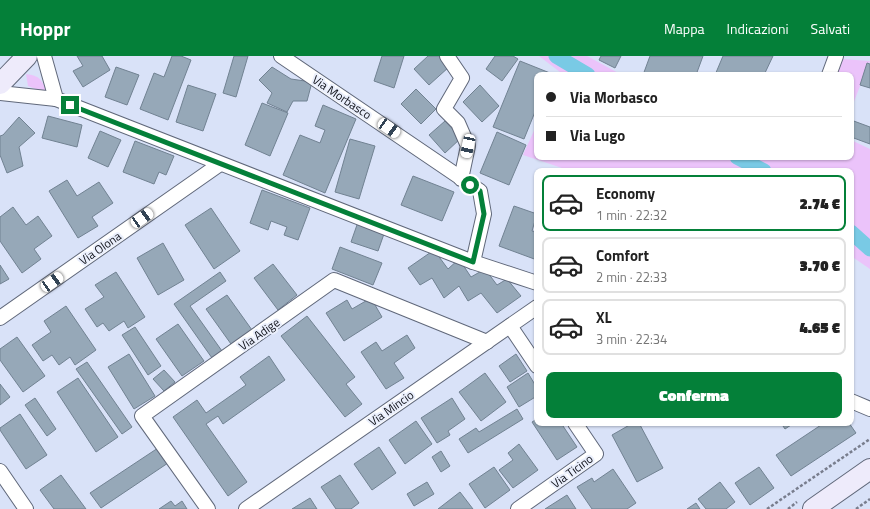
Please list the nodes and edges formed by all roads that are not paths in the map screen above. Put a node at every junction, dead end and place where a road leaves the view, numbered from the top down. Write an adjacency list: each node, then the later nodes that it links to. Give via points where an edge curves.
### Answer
1 (26, 56): 7 (street)
2 (44, 56): 9 (street)
3 (281, 56): 11 (street, Via Morbasco)
4 (446, 56): 11 (street, via 462,78 444,109 458,123 468,146)
5 (836, 56): 6 (street)
6 (830, 72)
7 (0, 84)
8 (0, 93): 9 (street)
9 (56, 99): 10 (street)
10 (220, 164): 12 (street); 15 (street, Via Olona)
11 (461, 179): 12 (street, Via Morbasco, via 480,191 484,214)
12 (473, 262): 13 (street)
13 (534, 282)
14 (534, 309): 16 (street, Via Mincio)
15 (0, 318)
16 (510, 326): 17 (street, Via Mincio); 18 (street)
17 (487, 342): 25 (street, Via Adige, via 334,280 142,416); 26 (street, Via Mincio)
18 (534, 362)
19 (854, 402): 20 (street)
20 (870, 409)
21 (577, 426): 27 (street, Via Ticino, via 596,454)
22 (870, 469): 28 (street)
23 (0, 471): 24 (street)
24 (26, 509)
25 (208, 509)
26 (246, 509)
27 (518, 509)
28 (813, 509)

